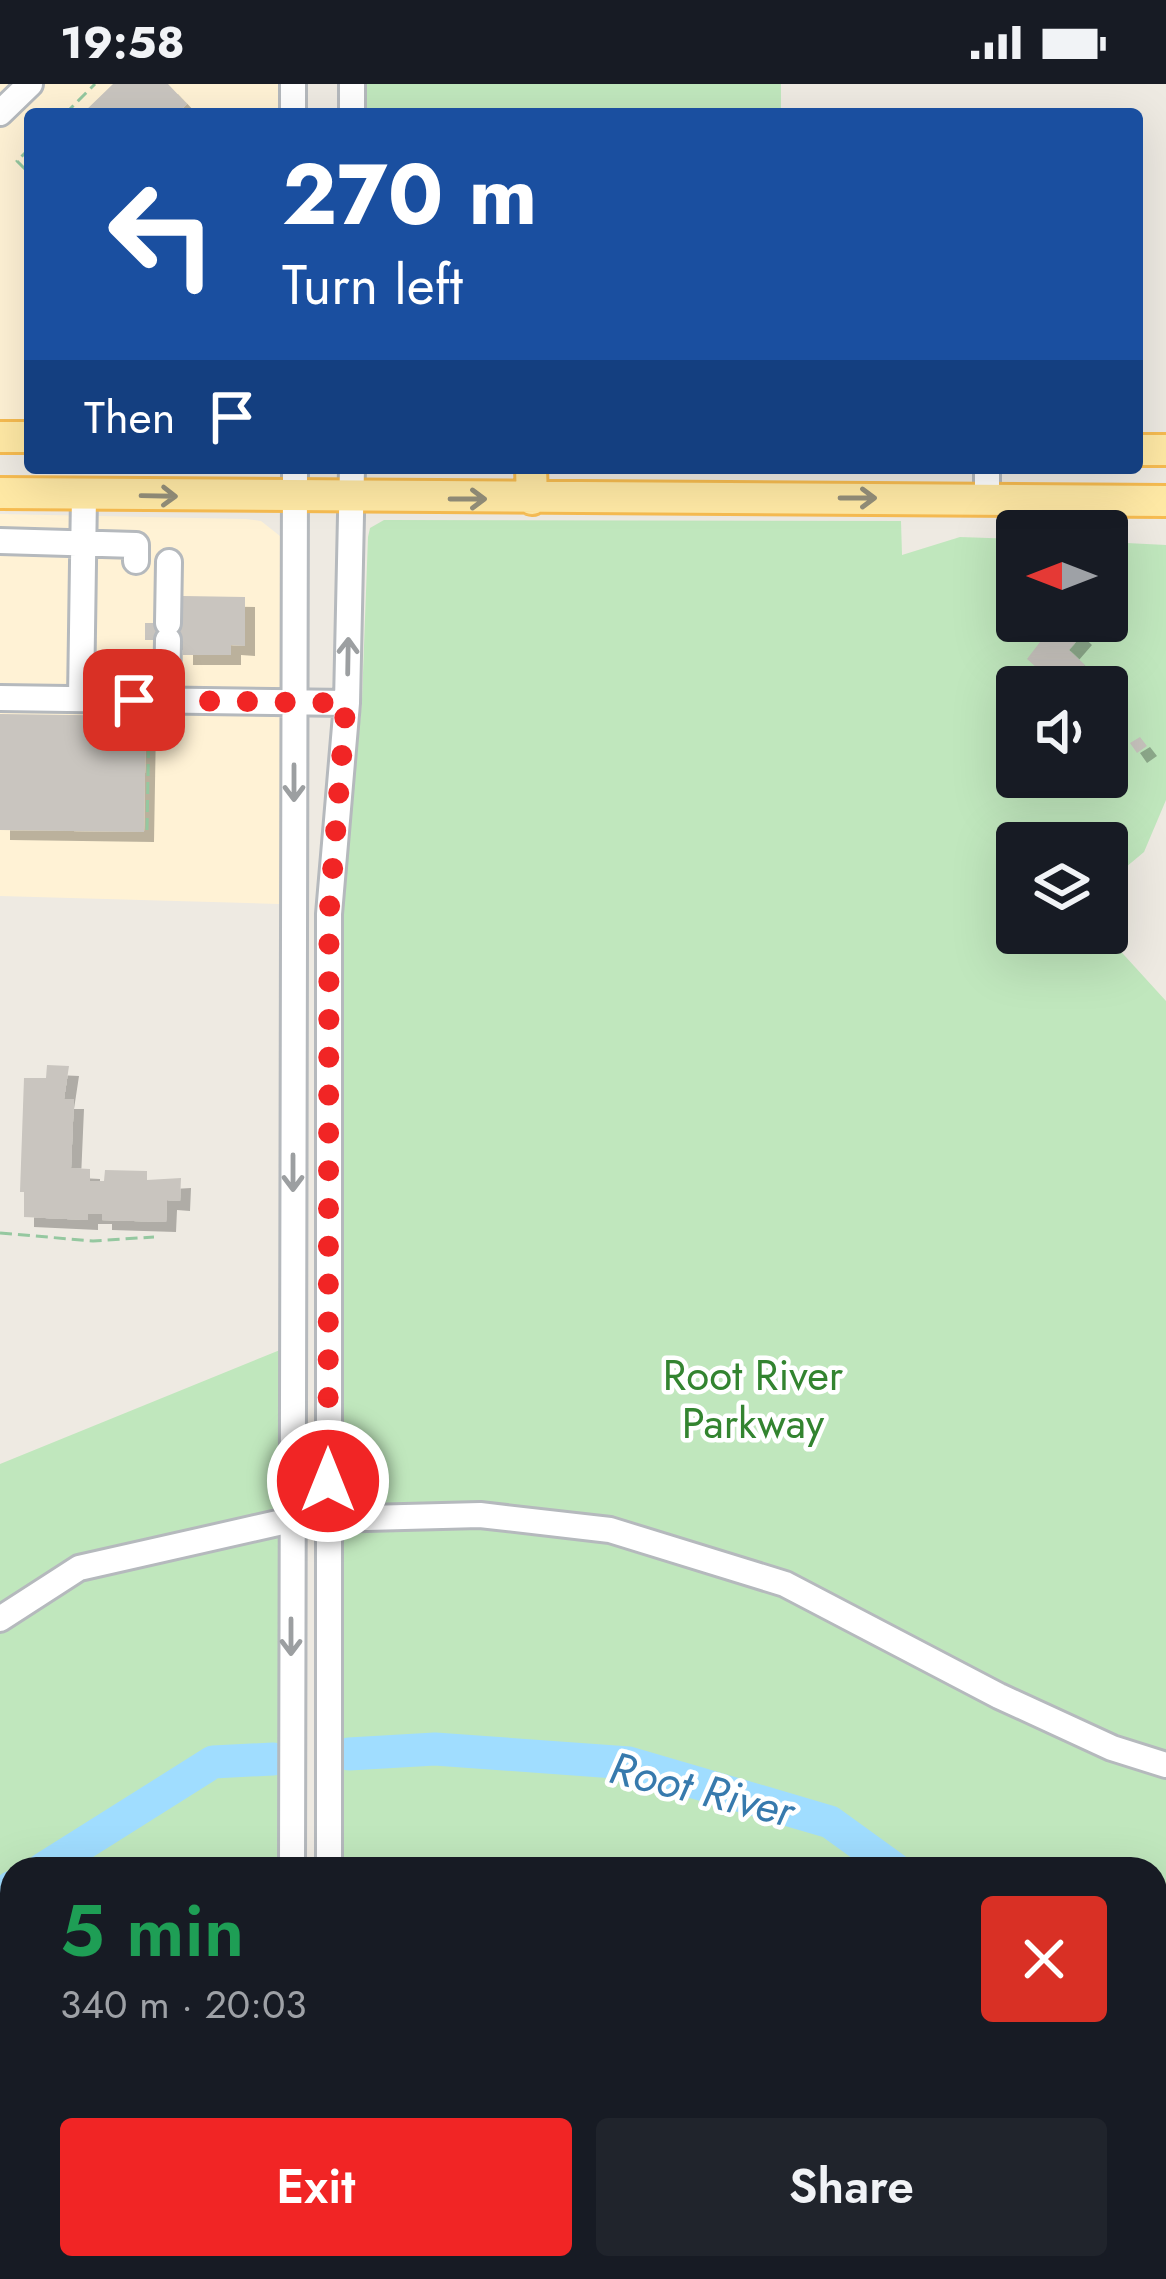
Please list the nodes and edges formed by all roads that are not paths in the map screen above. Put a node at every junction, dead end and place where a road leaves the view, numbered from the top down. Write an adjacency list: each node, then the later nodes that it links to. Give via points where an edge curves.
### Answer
1 (30, 84): 2 (street)
2 (0, 113)
3 (84, 481): 4 (main road, one-way to 4); 8 (main road); 11 (street)
4 (294, 483): 5 (main road); 16 (street)
5 (352, 483): 6 (main road, one-way to 6); 17 (street, one-way to 5)
6 (531, 483): 7 (main road, one-way to 7)
7 (987, 483): 9 (main road)
8 (0, 493)
9 (1166, 501)
10 (0, 541): 11 (street)
11 (83, 543): 12 (street, via 136,544); 15 (street)
12 (136, 561)
13 (169, 562): 18 (street)
14 (0, 698): 15 (street)
15 (81, 699): 18 (street)
16 (295, 703): 17 (street); 18 (street); 19 (street, one-way to 19)
17 (346, 703): 20 (street, via 329,914)
18 (158, 707)
19 (291, 1520): 20 (street); 21 (street, via 79,1568); 22 (street, one-way to 22)
20 (328, 1521): 23 (street); 24 (street, via 481,1515 610,1530 785,1584 1000,1696)
21 (0, 1619)
22 (292, 1762): 23 (street); 25 (street)
23 (328, 1762): 26 (street)
24 (1166, 1765)
25 (292, 1857)
26 (329, 1857)

